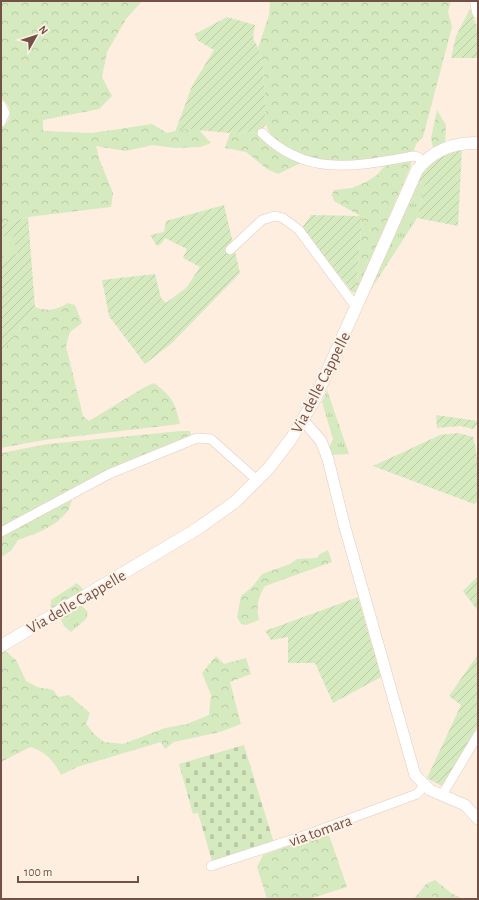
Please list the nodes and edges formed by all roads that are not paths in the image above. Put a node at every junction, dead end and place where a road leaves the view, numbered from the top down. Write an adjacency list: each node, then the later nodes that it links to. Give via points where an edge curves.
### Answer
1 (476, 1): 2 (main road)
2 (478, 12)
3 (1, 106): 4 (street, via 5,113)
4 (1, 122)
5 (262, 133): 7 (street, via 282,150 330,166 364,165 412,156)
6 (478, 143): 7 (main road, Via delle Cappelle, via 447,147)
7 (424, 162): 9 (main road, Via delle Cappelle, via 413,176)
8 (230, 250): 9 (street, via 262,220 275,216 283,218 299,230)
9 (356, 307): 10 (main road, Via delle Cappelle, via 324,380)
10 (303, 420): 11 (main road, Via delle Cappelle, via 280,456); 15 (street, via 321,441 328,459 410,762 415,775)
11 (258, 481): 12 (street, via 211,439 197,438 109,474); 13 (main road, Via delle Cappelle, via 235,502 192,533)
12 (1, 532)
13 (1, 646)
14 (478, 735): 16 (street)
15 (424, 786): 16 (street); 18 (street, via tomara, via 417,794)
16 (442, 795): 17 (street, via 465,805)
17 (478, 819)
18 (212, 866)

